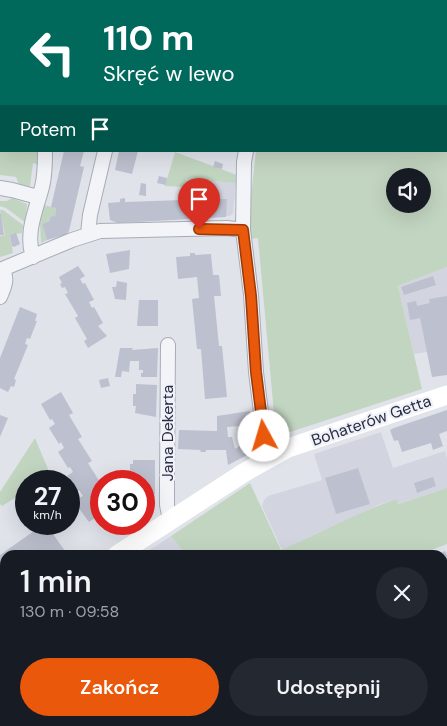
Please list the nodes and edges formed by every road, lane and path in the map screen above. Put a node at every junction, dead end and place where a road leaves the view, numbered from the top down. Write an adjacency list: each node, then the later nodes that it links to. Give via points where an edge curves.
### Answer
1 (46, 152): 5 (street)
2 (105, 152): 7 (street)
3 (246, 152): 6 (street)
4 (0, 188): 5 (street)
5 (38, 198): 8 (street, via 31,228)
6 (243, 230): 7 (street); 13 (street, via 256,372)
7 (88, 234): 8 (street)
8 (33, 257): 9 (street)
9 (2, 269): 10 (street, via 6,283)
10 (0, 297)
11 (168, 345): 14 (street, Jana Dekerta, via 167,506)
12 (447, 395): 13 (main road, Bohaterów Getta, via 288,448)
13 (268, 458): 14 (main road, Bohaterów Getta)
14 (170, 520): 15 (main road, Bohaterów Getta)
15 (125, 550)

